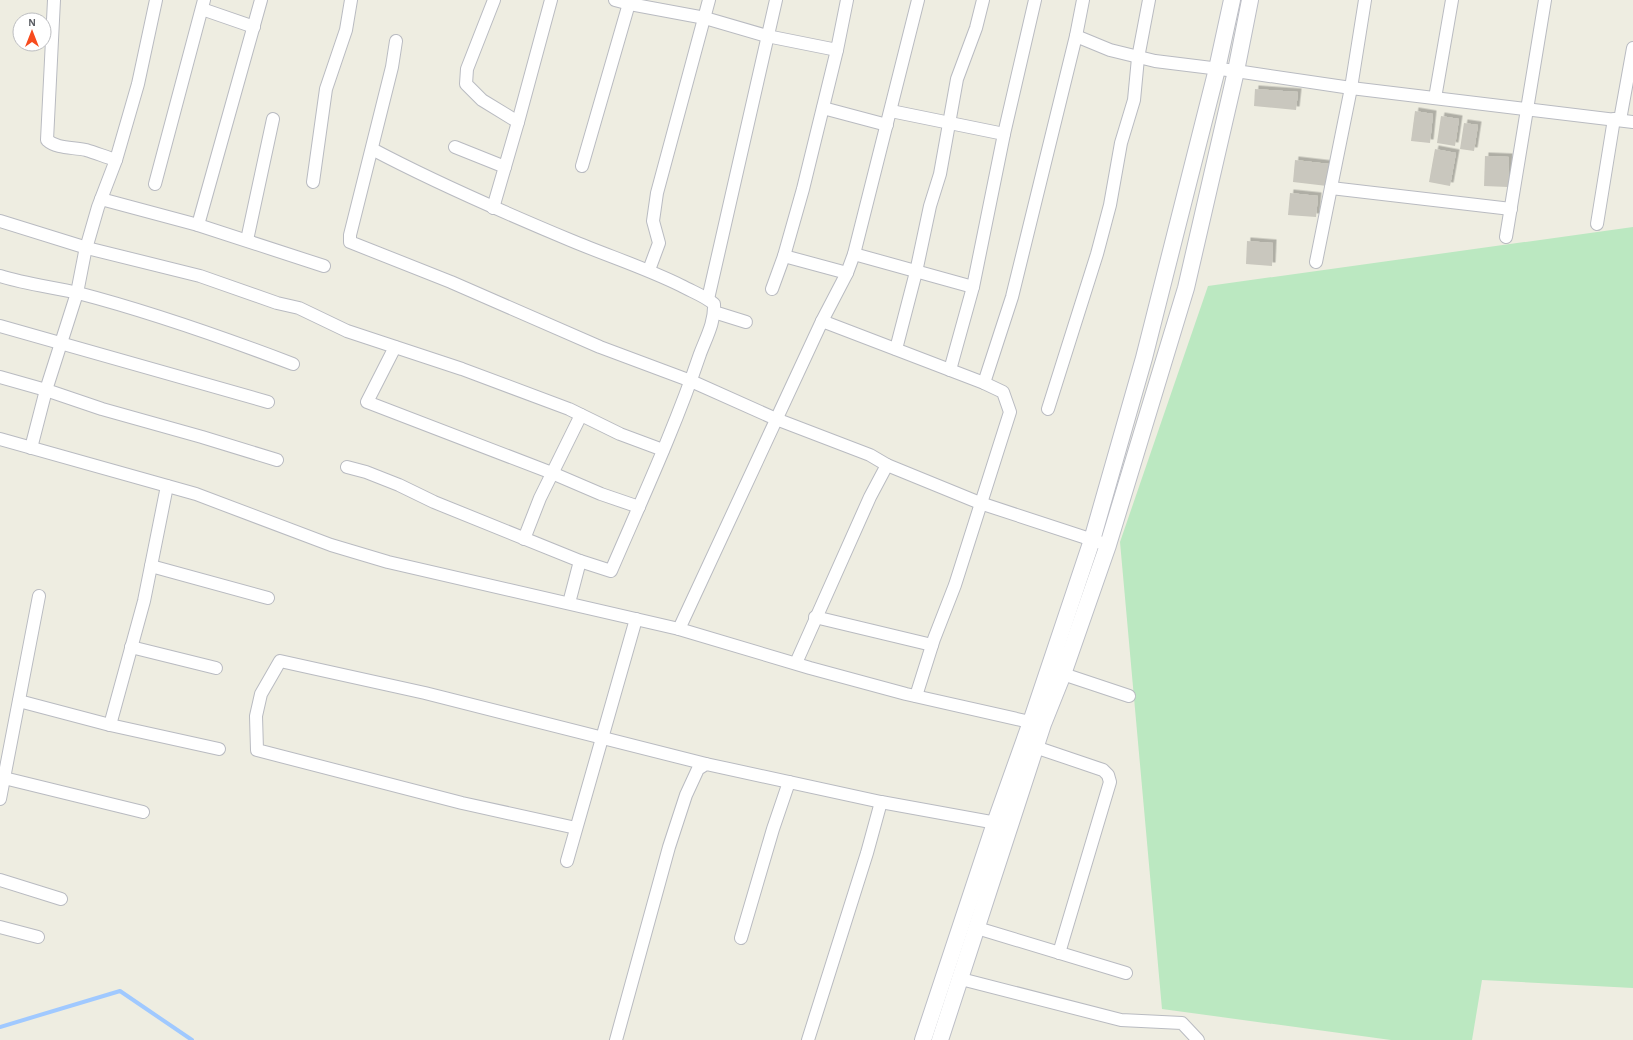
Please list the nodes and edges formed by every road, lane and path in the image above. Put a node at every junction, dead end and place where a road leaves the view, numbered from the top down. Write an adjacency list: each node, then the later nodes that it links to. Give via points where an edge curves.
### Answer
1 (54, 0): 47 (street, via 47,140 60,146)
2 (156, 0): 47 (street, via 138,84)
3 (261, 0): 24 (street)
4 (351, 0): 50 (street, via 346,30 326,89)
5 (494, 0): 40 (street, via 467,69 466,84 482,100)
6 (551, 0): 40 (street)
7 (615, 0): 21 (street)
8 (709, 0): 23 (street)
9 (776, 0): 25 (street)
10 (847, 0): 29 (street)
11 (918, 0): 37 (street)
12 (983, 0): 41 (street, via 976,28 957,79)
13 (1035, 0): 44 (street)
14 (1082, 0): 26 (street)
15 (1149, 0): 30 (street)
16 (1232, 0): 31 (street)
17 (1250, 0): 32 (street)
18 (1365, 0): 33 (street)
19 (1452, 0): 34 (street)
20 (1545, 0): 36 (street)
21 (630, 2): 23 (street); 48 (street)
22 (203, 4): 24 (street); 51 (street)
23 (705, 18): 25 (street); 66 (street, via 657,193 653,221 658,244)
24 (254, 27): 58 (street)
25 (767, 36): 29 (street); 73 (street)
26 (1076, 36): 30 (street); 85 (street, via 1012,296)
27 (396, 40): 46 (street)
28 (1633, 48): 39 (street)
29 (836, 50): 35 (street)
30 (1138, 58): 31 (street); 88 (street, via 1134,100 1121,143 1110,205)
31 (1217, 69): 32 (street); 102 (street, via 1144,358)
32 (1236, 71): 33 (street); 103 (street, via 1186,288)
33 (1351, 88): 34 (street); 52 (street)
34 (1435, 98): 36 (street)
35 (823, 108): 43 (street); 63 (street, via 804,189)
36 (1526, 109): 39 (street); 55 (street)
37 (891, 111): 41 (street); 43 (street)
38 (273, 119): 60 (street)
39 (1617, 120): 42 (street); 57 (street)
40 (518, 122): 49 (street)
41 (950, 122): 44 (street); 67 (street)
42 (1633, 122)
43 (887, 125): 62 (street)
44 (1004, 134): 70 (street)
45 (455, 147): 49 (street)
46 (372, 149): 54 (street); 84 (street, via 350,242 458,285 600,347)
47 (116, 160): 53 (street)
48 (582, 166)
49 (505, 167): 54 (street)
50 (313, 182)
51 (155, 184)
52 (1331, 188): 55 (street); 64 (street)
53 (101, 199): 58 (street); 61 (street)
54 (493, 208): 66 (street)
55 (1510, 209): 59 (street)
56 (0, 222): 61 (street)
57 (1598, 224)
58 (198, 225): 60 (street)
59 (1506, 237)
60 (247, 240): 65 (street)
61 (86, 248): 72 (street); 79 (street, via 200,276 277,303 299,308 340,329)
62 (854, 254): 67 (street); 68 (street)
63 (784, 256): 68 (street); 71 (street)
64 (1316, 262)
65 (324, 266)
66 (649, 270): 73 (street)
67 (916, 272): 70 (street); 80 (street)
68 (847, 273): 75 (street)
69 (0, 276): 72 (street)
70 (973, 287): 82 (street)
71 (772, 290)
72 (77, 293): 78 (street); 81 (street, via 225,338)
73 (708, 299): 74 (street, via 714,304)
74 (714, 312): 76 (street); 84 (street)
75 (822, 321): 80 (street); 90 (street)
76 (746, 322)
77 (0, 326): 78 (street)
78 (61, 344): 86 (street); 87 (street)
79 (395, 347): 89 (street, via 462,369); 97 (street, via 367,402)
80 (896, 349): 82 (street)
81 (293, 364)
82 (950, 370): 85 (street)
83 (0, 377): 86 (street)
84 (690, 381): 90 (street); 93 (street)
85 (984, 383): 99 (street, via 1002,392 1010,412)
86 (46, 390): 92 (street); 94 (street)
87 (268, 402)
88 (1048, 409)
89 (582, 415): 93 (street, via 620,434); 97 (street)
90 (776, 419): 95 (street, via 870,455); 111 (street)
91 (0, 440): 92 (street)
92 (31, 448): 98 (street)
93 (663, 450): 100 (street)
94 (277, 460)
95 (887, 465): 99 (street); 109 (street)
96 (347, 467): 101 (street, via 399,485)
97 (552, 473): 100 (street); 101 (street)
98 (167, 486): 105 (street); 108 (street, via 247,512 331,545 388,562)
99 (980, 503): 102 (street); 112 (street, via 955,585)
100 (639, 507): 104 (street, via 611,571)
101 (524, 539): 104 (street)
102 (1092, 540): 103 (street); 120 (street)
103 (1108, 545): 116 (street)
104 (580, 562): 108 (street)
105 (151, 566): 107 (street); 113 (street)
106 (39, 596): 119 (street)
107 (268, 598)
108 (569, 603): 110 (street)
109 (816, 617): 112 (street); 114 (street)
110 (636, 619): 111 (street); 122 (street)
111 (679, 629): 114 (street)
112 (932, 644): 117 (street)
113 (131, 647): 115 (street); 121 (street)
114 (796, 663): 117 (street)
115 (216, 668)
116 (1063, 674): 118 (street); 120 (street)
117 (916, 696): 120 (street)
118 (1128, 696)
119 (19, 701): 121 (street); 126 (street)
120 (1037, 723): 123 (street); 131 (street)
121 (110, 725): 124 (street)
122 (602, 738): 125 (street); 132 (street); 132 (street, via 425,693 280,661 261,694 256,716 257,750 462,803)
123 (1035, 747): 131 (street); 140 (street, via 1103,770 1110,782)
124 (220, 749)
125 (706, 764): 127 (street); 143 (street, via 698,769 686,795 667,854)
126 (4, 778): 128 (street); 130 (street)
127 (789, 782): 129 (street); 139 (street)
128 (0, 798)
129 (881, 802): 131 (street); 144 (street)
130 (143, 812)
131 (1002, 824): 137 (street); 145 (street)
132 (576, 828): 133 (street)
133 (567, 861)
134 (0, 880): 135 (street)
135 (61, 898)
136 (0, 927): 138 (street)
137 (976, 928): 140 (street); 142 (street)
138 (38, 937)
139 (741, 938)
140 (1059, 953): 141 (street)
141 (1126, 973)
142 (961, 979): 146 (street); 147 (street, via 1121,1020 1182,1023)
143 (616, 1040)
144 (808, 1040)
145 (923, 1040)
146 (940, 1040)
147 (1198, 1040)

